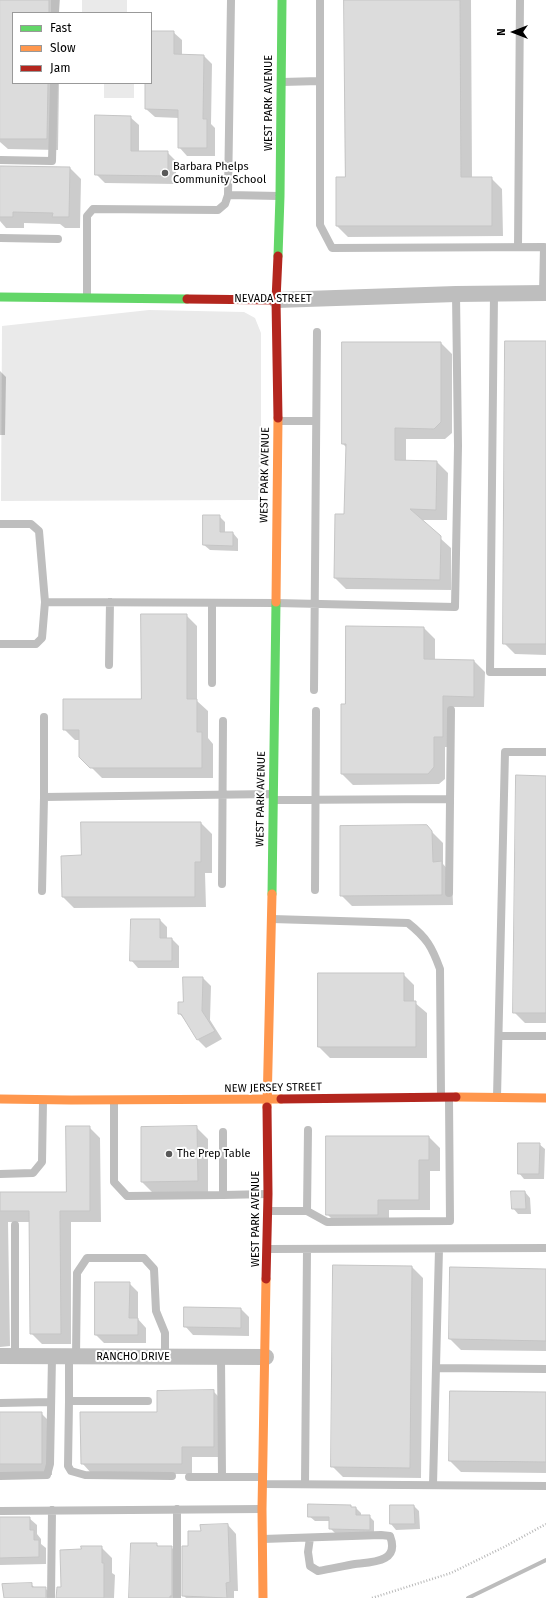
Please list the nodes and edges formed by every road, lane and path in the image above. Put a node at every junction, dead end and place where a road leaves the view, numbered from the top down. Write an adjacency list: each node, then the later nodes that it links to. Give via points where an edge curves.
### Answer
1 (55, 0): 6 (lane)
2 (231, 0): 11 (lane)
3 (282, 0): 8 (street, WEST PARK AVENUE)
4 (320, 0): 7 (lane)
5 (520, 0): 16 (lane)
6 (55, 12)
7 (320, 81): 8 (lane); 16 (lane, via 320,225 332,248)
8 (281, 82): 12 (street, WEST PARK AVENUE)
9 (54, 84): 10 (lane, via 52,161)
10 (0, 160)
11 (228, 195): 12 (lane); 20 (lane, via 225,204 218,210 93,209 87,216)
12 (280, 196): 22 (street, WEST PARK AVENUE)
13 (0, 238): 14 (lane)
14 (58, 239)
15 (545, 246): 16 (lane); 17 (lane)
16 (518, 247)
17 (544, 293): 19 (street, NEVADA STREET)
18 (456, 294): 19 (street, NEVADA STREET); 22 (street, NEVADA STREET); 31 (lane, via 458,446 455,607)
19 (494, 294): 34 (lane, via 490,672)
20 (87, 296): 21 (street, NEVADA STREET); 22 (street, NEVADA STREET)
21 (0, 297)
22 (276, 300): 24 (street, WEST PARK AVENUE)
23 (317, 332): 25 (lane)
24 (278, 421): 25 (lane); 29 (street, WEST PARK AVENUE)
25 (316, 422): 31 (lane)
26 (0, 524): 27 (lane, via 31,524 39,531)
27 (45, 602): 28 (lane); 32 (lane, via 42,638 36,644)
28 (110, 602): 30 (lane); 33 (lane)
29 (276, 603): 30 (lane); 31 (lane); 44 (street, WEST PARK AVENUE)
30 (212, 604): 35 (lane)
31 (315, 604): 36 (lane)
32 (0, 644)
33 (109, 665)
34 (546, 672)
35 (212, 683)
36 (314, 690)
37 (451, 710): 45 (lane)
38 (316, 711): 46 (lane)
39 (44, 718): 43 (lane)
40 (223, 721): 42 (lane)
41 (546, 752): 52 (lane, via 504,752)
42 (222, 794): 43 (lane); 44 (lane); 47 (lane)
43 (44, 797): 49 (lane)
44 (273, 797): 46 (lane); 51 (street, WEST PARK AVENUE)
45 (450, 799): 46 (lane); 50 (lane)
46 (315, 800): 48 (lane)
47 (222, 884)
48 (315, 890)
49 (42, 891)
50 (449, 893)
51 (272, 919): 54 (lane, via 408,923 423,935 440,969); 59 (street, WEST PARK AVENUE)
52 (499, 1036): 53 (lane); 55 (lane)
53 (546, 1036)
54 (445, 1097): 55 (street, NEW JERSEY STREET); 59 (street, NEW JERSEY STREET); 67 (lane, via 450,1221 327,1222)
55 (497, 1097): 56 (street, NEW JERSEY STREET)
56 (546, 1098)
57 (0, 1099): 60 (street, NEW JERSEY STREET)
58 (114, 1100): 59 (street, NEW JERSEY STREET); 60 (street, NEW JERSEY STREET); 65 (lane, via 114,1182 127,1196)
59 (267, 1100): 64 (street, WEST PARK AVENUE)
60 (43, 1101): 63 (lane, via 42,1162 33,1174)
61 (308, 1130): 67 (lane)
62 (223, 1132): 65 (lane)
63 (0, 1174)
64 (268, 1194): 65 (lane); 66 (street, WEST PARK AVENUE)
65 (223, 1195)
66 (268, 1211): 67 (lane); 70 (street, WEST PARK AVENUE)
67 (307, 1211)
68 (15, 1225): 73 (lane)
69 (546, 1248): 72 (lane)
70 (268, 1249): 71 (lane); 78 (street, WEST PARK AVENUE)
71 (307, 1249): 72 (lane); 90 (lane)
72 (439, 1249): 79 (lane)
73 (8, 1356): 74 (street, RANCHO DRIVE)
74 (52, 1356): 75 (street, RANCHO DRIVE); 83 (lane)
75 (73, 1356): 76 (street, RANCHO DRIVE); 76 (lane, via 77,1273 87,1258 144,1258 154,1269 156,1311 165,1333); 81 (lane)
76 (165, 1357): 77 (street, RANCHO DRIVE)
77 (221, 1357): 78 (street, RANCHO DRIVE); 88 (lane)
78 (266, 1357): 89 (street, WEST PARK AVENUE)
79 (436, 1368): 80 (lane); 91 (lane)
80 (546, 1369)
81 (69, 1401): 82 (lane); 86 (lane, via 68,1466 71,1471 85,1475)
82 (148, 1401)
83 (51, 1402): 84 (lane); 85 (lane, via 50,1464 47,1475)
84 (0, 1403)
85 (0, 1476)
86 (172, 1476)
87 (189, 1477): 88 (lane)
88 (222, 1477): 89 (lane)
89 (263, 1480): 90 (lane); 94 (street, WEST PARK AVENUE)
90 (305, 1484): 91 (lane)
91 (433, 1485): 92 (lane)
92 (546, 1486)
93 (177, 1509): 94 (lane); 96 (lane); 101 (lane)
94 (262, 1509): 99 (street, WEST PARK AVENUE)
95 (0, 1510): 96 (lane)
96 (52, 1510): 100 (lane)
97 (546, 1524): 103 (path, via 450,1573)
98 (310, 1538): 98 (lane, via 381,1535 390,1536 393,1544 390,1554 380,1561 318,1570 310,1566); 99 (lane)
99 (263, 1539): 102 (street, WEST PARK AVENUE)
100 (51, 1598)
101 (177, 1598)
102 (263, 1598)
103 (372, 1598)

